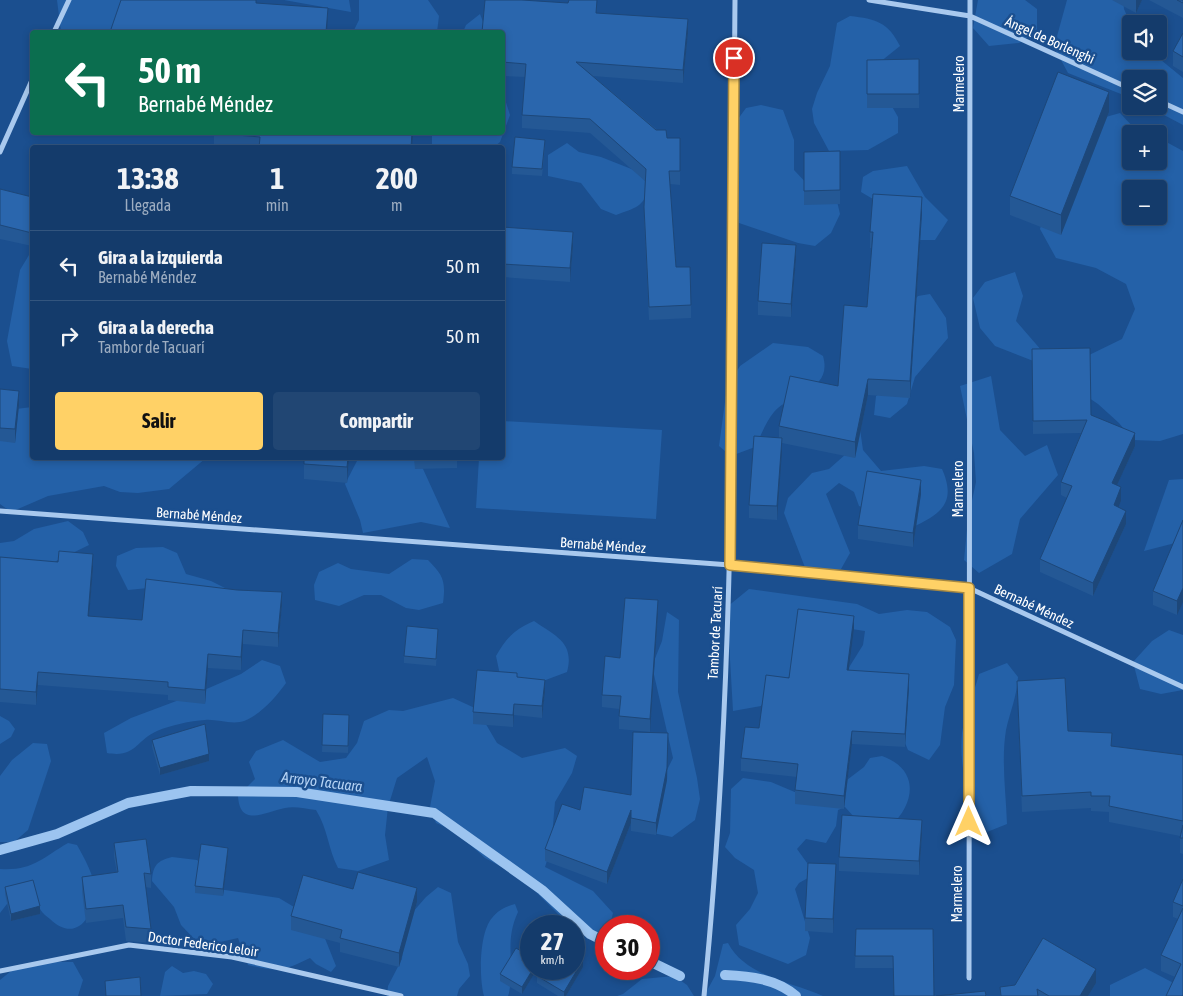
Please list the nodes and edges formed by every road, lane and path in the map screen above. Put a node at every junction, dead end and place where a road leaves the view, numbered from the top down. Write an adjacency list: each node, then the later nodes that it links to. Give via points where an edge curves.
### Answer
1 (69, 0): 6 (street)
2 (735, 0): 13 (street, Tambor de Tacuarí)
3 (869, 0): 5 (street, Ángel de Borlenghi)
4 (970, 0): 5 (street, Marmelero)
5 (970, 16): 8 (street, Ángel de Borlenghi); 14 (street, Marmelero)
6 (55, 30)
7 (30, 84): 11 (street)
8 (1122, 85)
9 (1167, 105): 10 (street)
10 (1183, 112)
11 (0, 152)
12 (0, 511): 13 (street, Bernabé Méndez)
13 (730, 565): 14 (street, Bernabé Méndez); 19 (street, Tambor de Tacuarí, via 713,905)
14 (969, 588): 15 (street, Bernabé Méndez); 17 (street, Marmelero)
15 (1183, 687)
16 (0, 971): 18 (street, Doctor Federico Leloir, via 129,945 232,957)
17 (969, 978)
18 (401, 996)
19 (704, 996)

